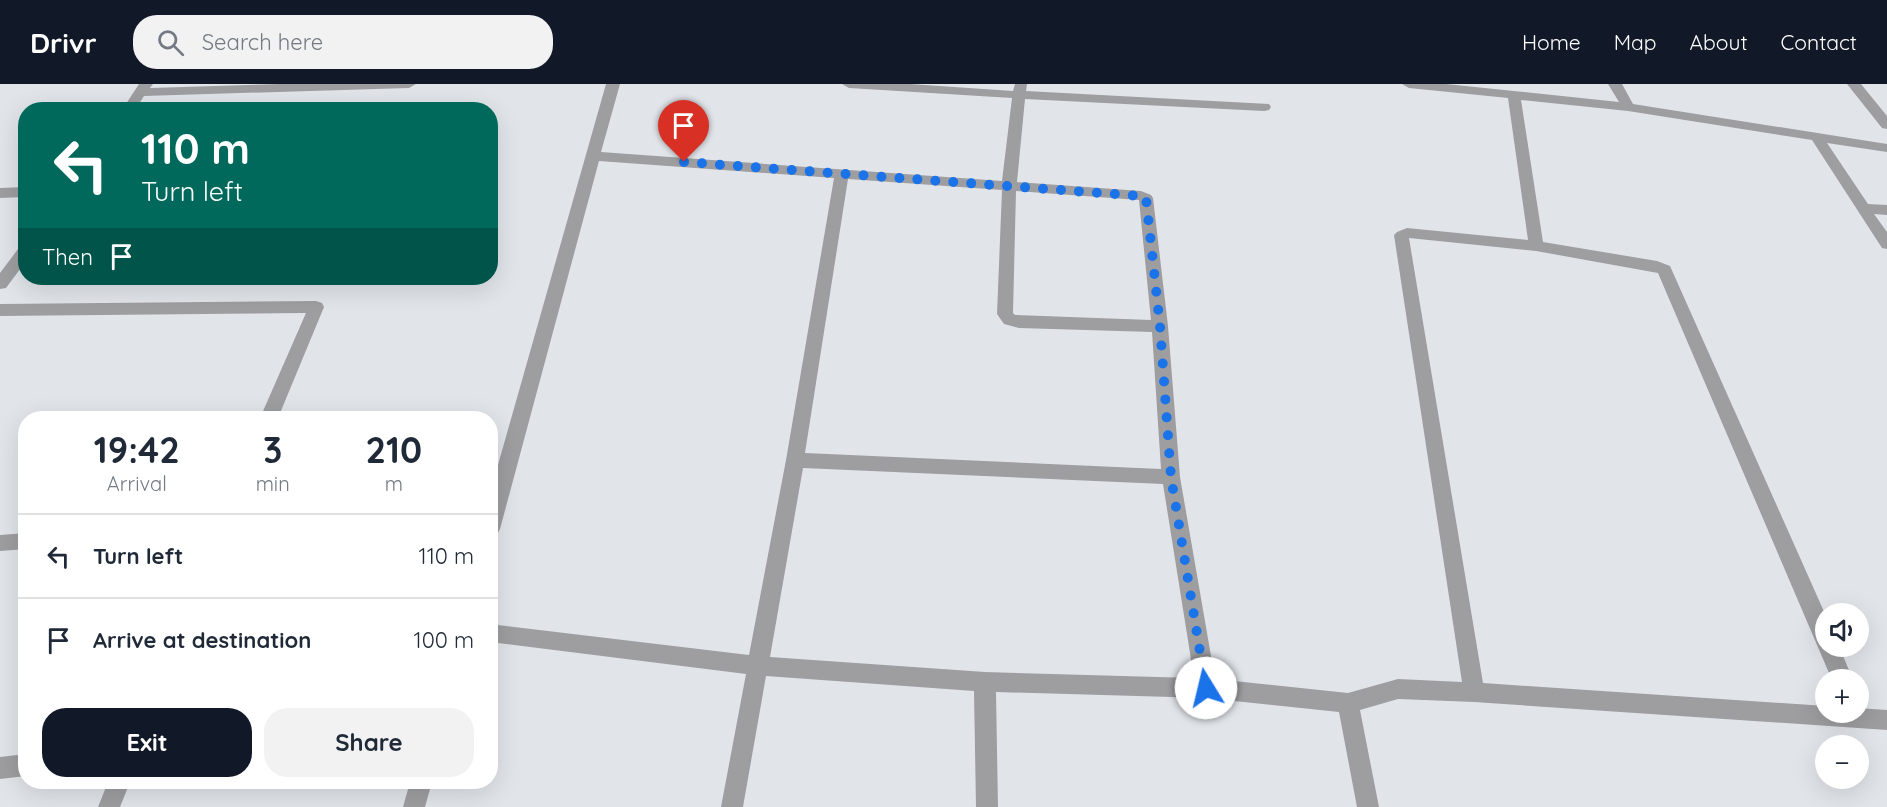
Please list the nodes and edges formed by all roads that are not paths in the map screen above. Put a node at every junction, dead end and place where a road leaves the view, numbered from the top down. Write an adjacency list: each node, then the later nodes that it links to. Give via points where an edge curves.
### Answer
1 (409, 84): 7 (street)
2 (613, 84): 17 (street)
3 (849, 84): 9 (street)
4 (1409, 84): 10 (street)
5 (1615, 84): 13 (street)
6 (1854, 84): 14 (street)
7 (293, 86): 8 (street)
8 (143, 88): 11 (street)
9 (1020, 90): 12 (street, via 1168,97); 19 (street)
10 (1514, 95): 13 (street); 25 (street)
11 (133, 102)
12 (1264, 107)
13 (1628, 107): 15 (street)
14 (1887, 125)
15 (1817, 138): 16 (street); 22 (street)
16 (1887, 148)
17 (593, 156): 18 (street); 33 (street)
18 (842, 174): 19 (street); 31 (street)
19 (1009, 187): 29 (street, via 1146,198); 29 (street, via 1004,310 1010,320)
20 (18, 192): 21 (street)
21 (0, 193)
22 (1863, 208): 23 (street); 24 (street)
23 (1887, 210)
24 (1887, 244)
25 (1536, 246): 36 (street, via 1657,266 1667,273); 41 (street, via 1413,233 1401,238)
26 (18, 260): 27 (street)
27 (0, 284)
28 (0, 310): 30 (street, via 316,307)
29 (1160, 326): 32 (street)
30 (272, 411)
31 (795, 460): 32 (street); 38 (street)
32 (1171, 477): 40 (street)
33 (498, 500)
34 (18, 542): 35 (street)
35 (0, 543)
36 (1815, 615)
37 (498, 634): 38 (street)
38 (758, 666): 39 (street); 52 (street)
39 (985, 682): 40 (street); 53 (street)
40 (1206, 688): 42 (street)
41 (1474, 692): 42 (street, via 1398,689); 43 (street)
42 (1348, 703): 54 (street)
43 (1815, 712)
44 (1869, 717): 45 (street)
45 (1887, 720)
46 (18, 766): 47 (street)
47 (0, 768)
48 (116, 789): 50 (street)
49 (419, 789): 51 (street)
50 (109, 807)
51 (414, 807)
52 (732, 807)
53 (987, 807)
54 (1368, 807)

